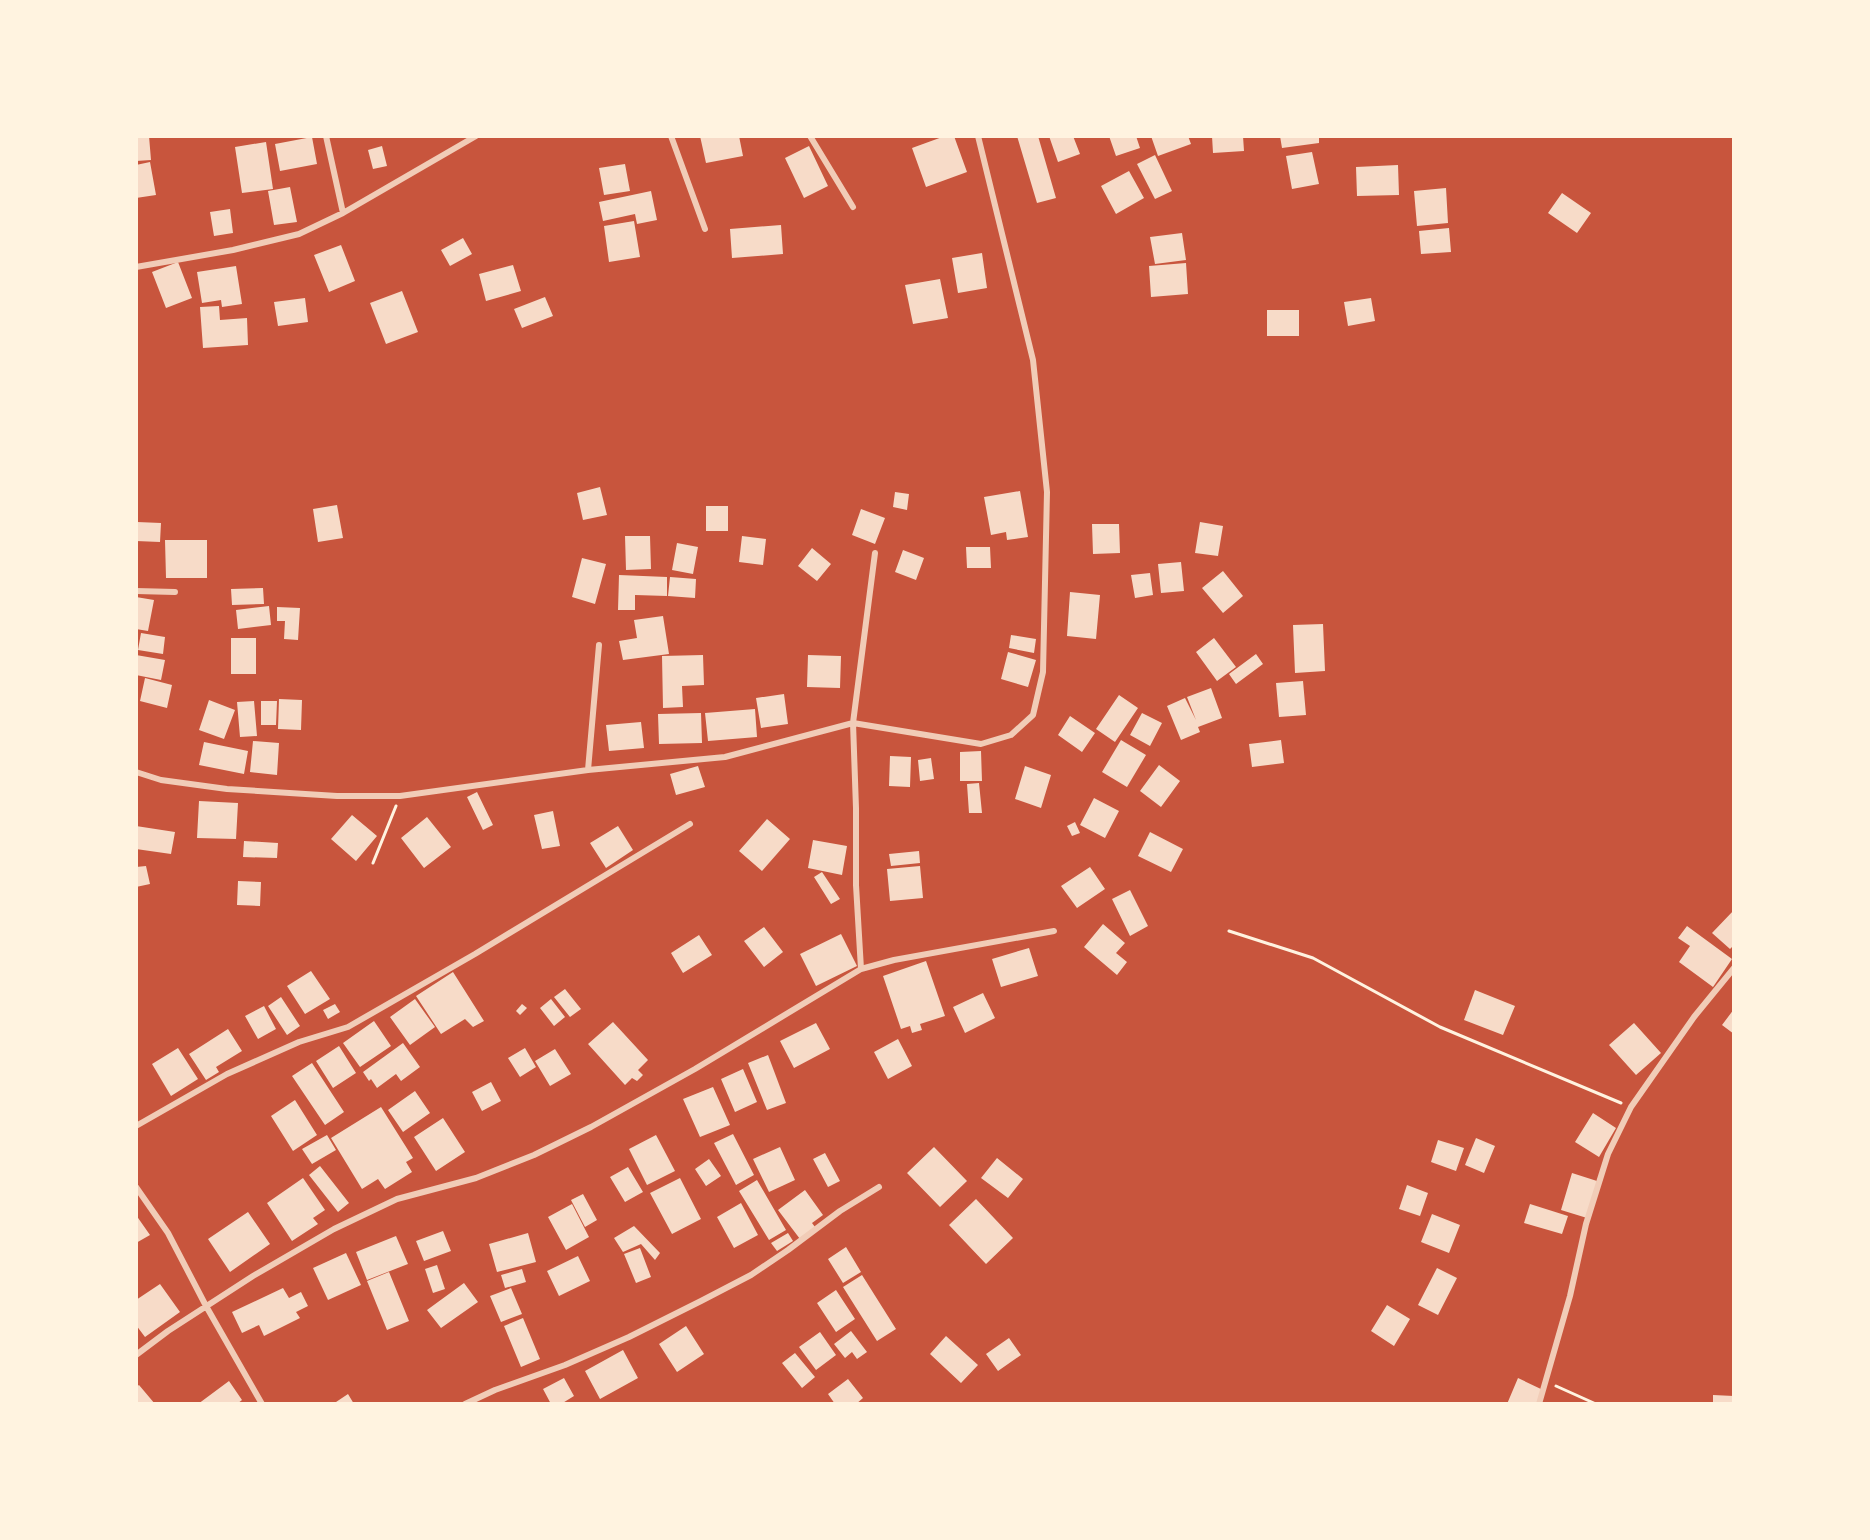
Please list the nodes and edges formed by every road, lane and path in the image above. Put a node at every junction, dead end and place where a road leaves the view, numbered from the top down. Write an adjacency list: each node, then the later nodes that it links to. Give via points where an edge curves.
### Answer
1 (326, 136): 7 (street)
2 (476, 136): 7 (street)
3 (671, 136): 8 (street)
4 (810, 136): 6 (street)
5 (978, 136): 14 (street, via 1033,360 1047,492 1043,672 1033,716 1011,735 981,744)
6 (853, 207)
7 (343, 213): 9 (street, via 299,234)
8 (705, 229)
9 (136, 267)
10 (875, 553): 14 (street)
11 (136, 591): 12 (street)
12 (175, 592)
13 (599, 645): 15 (street)
14 (853, 723): 15 (street, via 725,757); 23 (street)
15 (588, 770): 17 (street)
16 (136, 772): 17 (street, via 161,780 227,789)
17 (400, 796): 19 (path)
18 (690, 824): 25 (street, via 348,1027 299,1042 227,1074)
19 (373, 863)
20 (1054, 931): 23 (street)
21 (1229, 931): 24 (path, via 1313,957 1440,1027)
22 (1734, 968): 24 (street)
23 (861, 969): 28 (street, via 591,1127 476,1178 397,1199 334,1228)
24 (1631, 1107): 30 (street, via 1608,1154 1586,1224)
25 (136, 1126)
26 (136, 1187): 28 (street, via 168,1233)
27 (879, 1187): 32 (street, via 751,1275 629,1337)
28 (206, 1306): 29 (street); 31 (street)
29 (136, 1355)
30 (1546, 1381): 33 (street); 34 (path)
31 (262, 1404)
32 (465, 1404)
33 (1539, 1404)
34 (1596, 1404)

